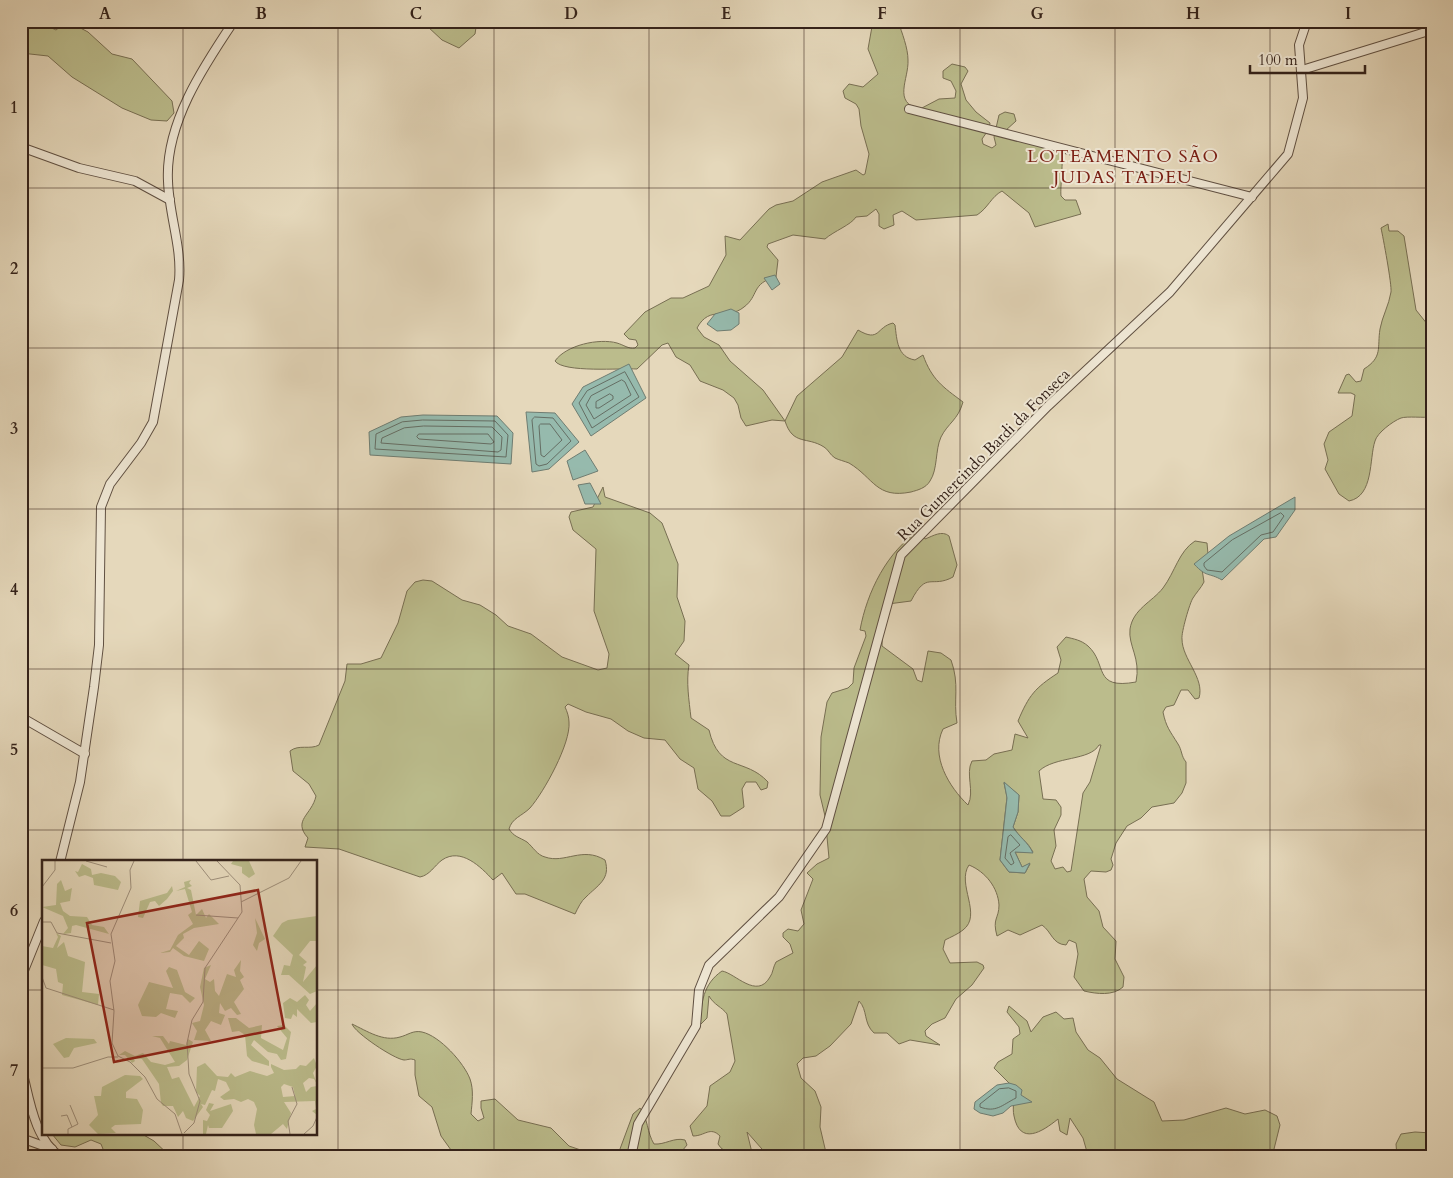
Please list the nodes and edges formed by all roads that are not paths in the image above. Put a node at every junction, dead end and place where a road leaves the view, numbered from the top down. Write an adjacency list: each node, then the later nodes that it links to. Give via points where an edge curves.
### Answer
1 (234, 21): 8 (street, via 177,124 169,152)
2 (1306, 21): 4 (street, Rua Gumercindo Bardi da Fonseca, via 1299,45)
3 (1432, 30): 4 (street)
4 (1302, 70): 7 (street, Rua Gumercindo Bardi da Fonseca, via 1303,98 1288,154)
5 (909, 109): 7 (street)
6 (21, 147): 8 (street, via 79,168 135,181)
7 (1252, 197): 20 (street, Rua Gumercindo Bardi da Fonseca, via 1170,292 1048,406 901,555 826,829 779,897 709,965 699,990 696,1026 638,1124)
8 (170, 200): 10 (street, via 180,257 179,280 153,422 110,484 101,507 98,645)
9 (21, 717): 10 (street)
10 (85, 754): 11 (street)
11 (61, 860)
12 (42, 926): 13 (street)
13 (21, 978)
14 (21, 1066): 15 (street)
15 (42, 1132)
16 (44, 1136): 18 (street)
17 (21, 1138): 18 (street)
18 (52, 1149): 19 (street)
19 (61, 1157)
20 (631, 1157)

